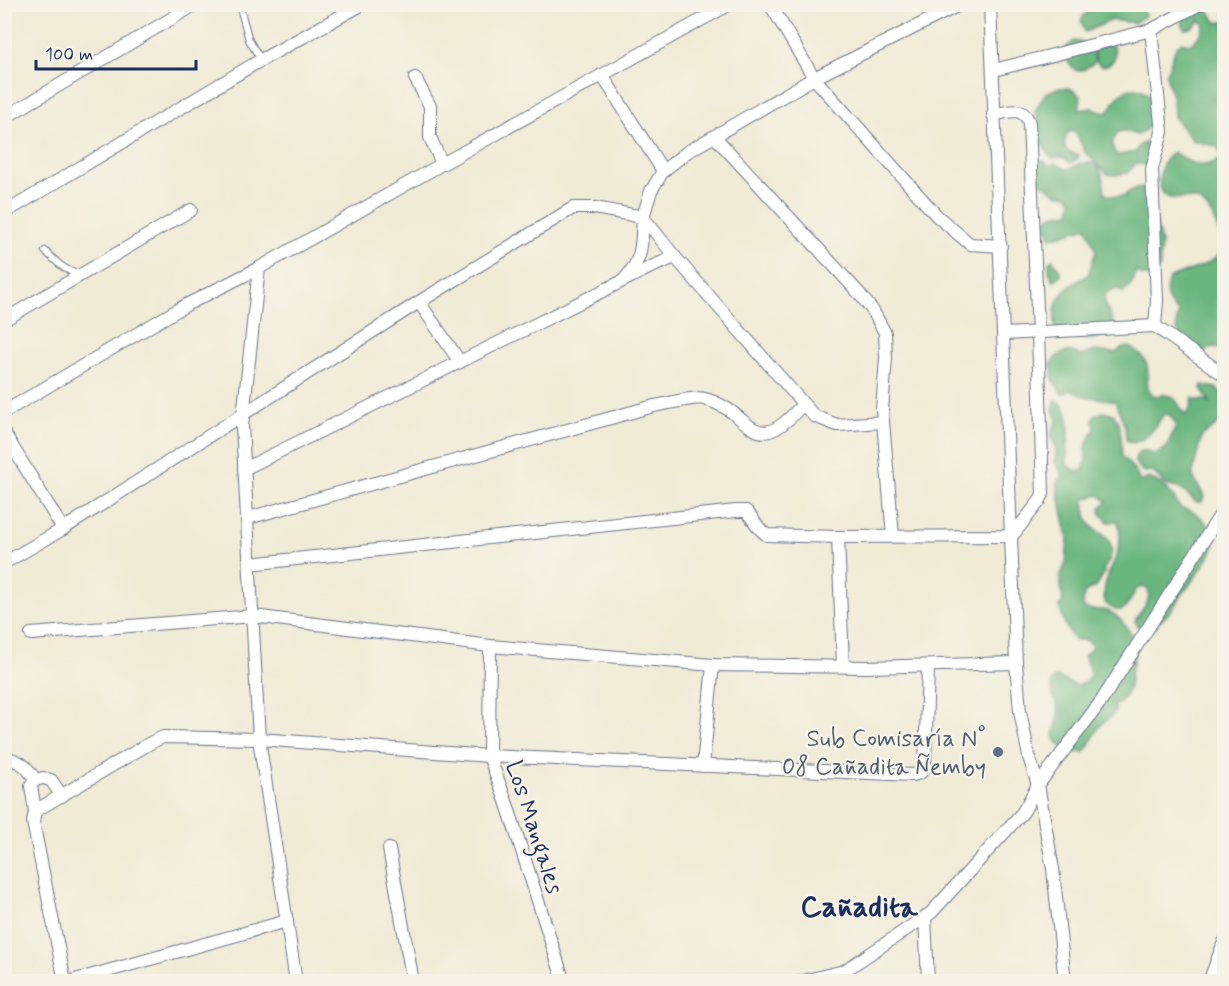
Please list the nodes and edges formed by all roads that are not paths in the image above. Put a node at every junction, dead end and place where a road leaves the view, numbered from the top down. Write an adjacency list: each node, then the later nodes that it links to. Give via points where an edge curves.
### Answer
1 (196, 4): 16 (street)
2 (239, 4): 10 (lane, via 249,40)
3 (363, 4): 10 (street)
4 (730, 4): 12 (street)
5 (770, 4): 14 (street)
6 (961, 4): 14 (street)
7 (990, 4): 11 (street)
8 (1200, 4): 9 (street)
9 (1151, 30): 11 (street); 31 (street, via 1162,132 1152,169)
10 (261, 60): 21 (street)
11 (994, 70): 15 (street)
12 (602, 75): 18 (street); 19 (street)
13 (415, 78): 18 (street, via 430,106 430,137)
14 (814, 78): 17 (street); 23 (street, via 950,228 970,244)
15 (993, 115): 23 (street); 32 (street, via 1014,110 1022,112 1029,123)
16 (4, 118)
17 (715, 137): 19 (street); 39 (street, via 873,311 885,333)
18 (442, 164): 26 (street)
19 (663, 171): 22 (street, via 651,191)
20 (191, 210): 27 (street)
21 (4, 213)
22 (643, 217): 25 (street); 28 (street, via 640,257); 29 (street, via 573,208)
23 (1001, 246): 33 (street)
24 (45, 251): 27 (lane, via 62,267)
25 (675, 257): 28 (street); 36 (street)
26 (259, 268): 37 (street, via 186,305); 38 (street)
27 (82, 274): 30 (street)
28 (624, 280): 34 (street)
29 (419, 302): 34 (street); 38 (street)
30 (4, 320)
31 (1155, 326): 32 (street); 35 (street)
32 (1038, 332): 33 (street); 46 (street, via 1043,494)
33 (1004, 334): 46 (street)
34 (460, 362): 41 (street)
35 (1224, 375)
36 (803, 404): 39 (street, via 814,416 837,425); 43 (street, via 787,423 772,431 759,432 722,406 703,399 654,406)
37 (4, 412)
38 (243, 416): 41 (street); 44 (street)
39 (883, 422): 45 (street)
40 (4, 433): 44 (street)
41 (244, 469): 43 (street)
42 (1224, 509): 62 (street, via 1102,700)
43 (248, 518): 49 (street)
44 (63, 529): 48 (street)
45 (893, 536): 46 (street); 47 (street)
46 (1012, 536): 53 (street)
47 (838, 537): 49 (street, via 767,535 746,511 736,511); 55 (street)
48 (4, 563)
49 (250, 564): 50 (street)
50 (253, 616): 51 (street); 52 (street); 57 (street)
51 (31, 634)
52 (490, 646): 54 (street); 58 (street, Los Mangales)
53 (1016, 663): 56 (street); 62 (street, via 1020,711)
54 (713, 665): 55 (street); 60 (street)
55 (843, 666): 56 (street)
56 (928, 666): 60 (street, via 925,768 920,773)
57 (259, 739): 58 (street); 63 (street, via 163,737); 67 (street)
58 (489, 756): 60 (street); 72 (street, Los Mangales)
59 (4, 757): 61 (street, via 27,766)
60 (703, 766)
61 (35, 780): 63 (street, via 51,780); 64 (street)
62 (1038, 785): 66 (street, via 1023,812); 75 (street, via 1053,869)
63 (62, 796): 64 (street)
64 (35, 811): 69 (street, via 33,822)
65 (388, 849): 71 (street)
66 (925, 917): 73 (street, via 844,971); 74 (street)
67 (287, 921): 69 (street); 70 (street)
68 (1224, 942): 76 (street)
69 (66, 981)
70 (296, 981)
71 (413, 981)
72 (564, 981)
73 (799, 981)
74 (928, 981)
75 (1065, 981)
76 (1209, 981)

